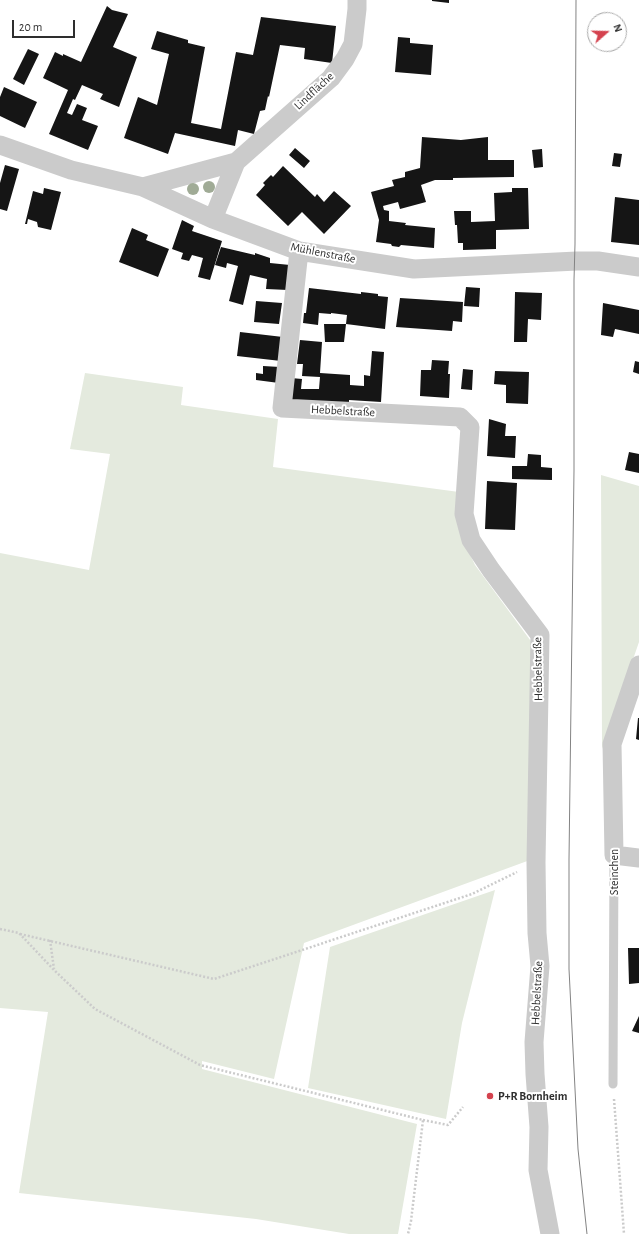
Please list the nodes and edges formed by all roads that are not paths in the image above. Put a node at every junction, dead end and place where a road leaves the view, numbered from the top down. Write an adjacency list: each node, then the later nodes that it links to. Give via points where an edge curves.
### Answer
1 (357, 0): 3 (street, Lindfläche, via 353,44 331,78)
2 (0, 145): 4 (street, Mühlenstraße, via 71,170)
3 (236, 162): 4 (street, Lindfläche); 5 (street, Lindfläche)
4 (143, 187): 5 (street, Mühlenstraße)
5 (213, 219): 6 (street, Mühlenstraße)
6 (299, 251): 7 (street, Mühlenstraße, via 414,269 577,261 598,261); 12 (street, Hebbelstraße, via 282,408 460,417 470,427 464,514 471,540 490,570 540,635 536,862 540,966 534,1042 539,1127 538,1170)
7 (639, 267)
8 (639, 665): 9 (street, Steinchen, via 612,744)
9 (614, 855): 10 (street); 11 (lane, Steinchen)
10 (639, 858)
11 (614, 1084)
12 (550, 1234)

